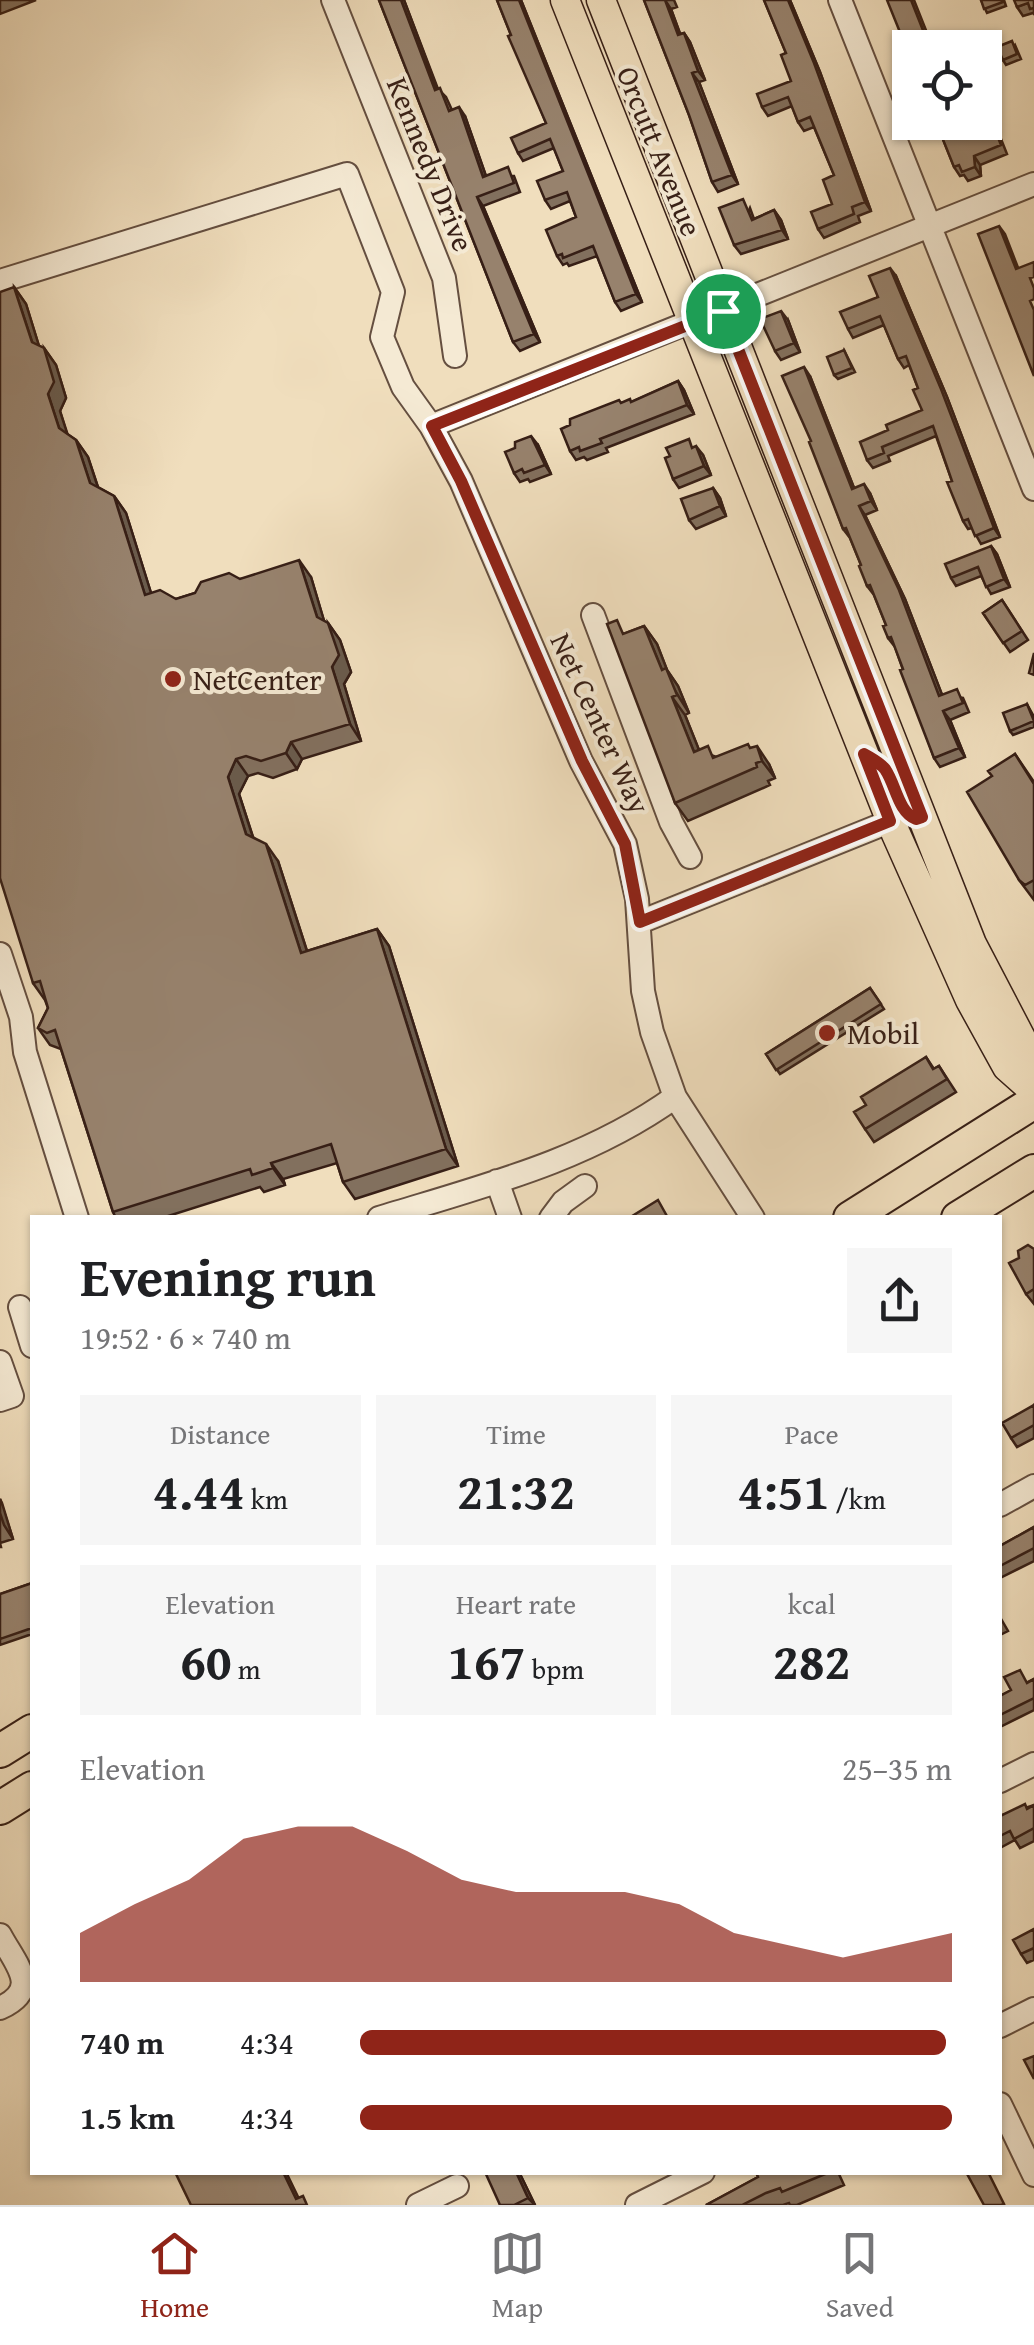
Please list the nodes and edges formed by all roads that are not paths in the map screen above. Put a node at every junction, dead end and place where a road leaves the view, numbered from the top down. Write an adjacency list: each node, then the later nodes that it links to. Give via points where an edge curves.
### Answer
1 (333, 0): 10 (street, Kennedy Drive, via 444,278)
2 (565, 0): 9 (main road, Orcutt Avenue)
3 (600, 0): 8 (main road, Orcutt Avenue)
4 (840, 0): 6 (street)
5 (1034, 184): 6 (street)
6 (930, 226): 8 (street); 12 (street)
7 (0, 281): 11 (street, Net Center Way, via 347,174 393,292 382,337 402,387)
8 (723, 311): 9 (street); 15 (main road, Orcutt Avenue)
9 (694, 323): 11 (street); 14 (main road, Orcutt Avenue)
10 (455, 356)
11 (432, 426): 18 (street, Net Center Way, via 625,844)
12 (1034, 489)
13 (593, 616): 17 (street)
14 (864, 754): 15 (main road, via 887,772 907,815); 16 (main road, Orcutt Avenue)
15 (922, 817): 20 (main road, Orcutt Avenue, via 972,944)
16 (890, 821): 18 (street); 21 (main road, Orcutt Avenue, via 970,1000 1007,1068)
17 (690, 857)
18 (640, 922): 22 (street, Net Center Way, via 643,991)
19 (0, 954): 28 (street)
20 (1034, 1070)
21 (1034, 1091)
22 (675, 1097): 25 (street, via 592,1148); 31 (street, Net Center Way)
23 (1034, 1102): 32 (highway)
24 (1034, 1171): 33 (highway)
25 (498, 1182): 29 (street); 30 (street)
26 (585, 1186): 27 (street)
27 (559, 1214)
28 (76, 1215)
29 (389, 1215)
30 (509, 1215)
31 (751, 1215)
32 (855, 1215)
33 (963, 1215)
34 (18, 1308): 35 (street)
35 (30, 1341)
36 (0, 1362): 37 (street, via 12,1396)
37 (0, 1400)
38 (1034, 1486): 39 (street)
39 (1002, 1504)
40 (30, 1732): 41 (highway)
41 (0, 1751)
42 (1034, 1764): 43 (street)
43 (1002, 1780)
44 (30, 1789): 45 (highway)
45 (0, 1808)
46 (0, 1936): 47 (street, via 24,1980 14,2002)
47 (0, 2008)
48 (1034, 2009): 49 (street)
49 (1002, 2025)
50 (1002, 2108): 52 (street)
51 (697, 2175): 55 (street)
52 (1034, 2175)
53 (456, 2184): 54 (street)
54 (418, 2205)
55 (637, 2205)

